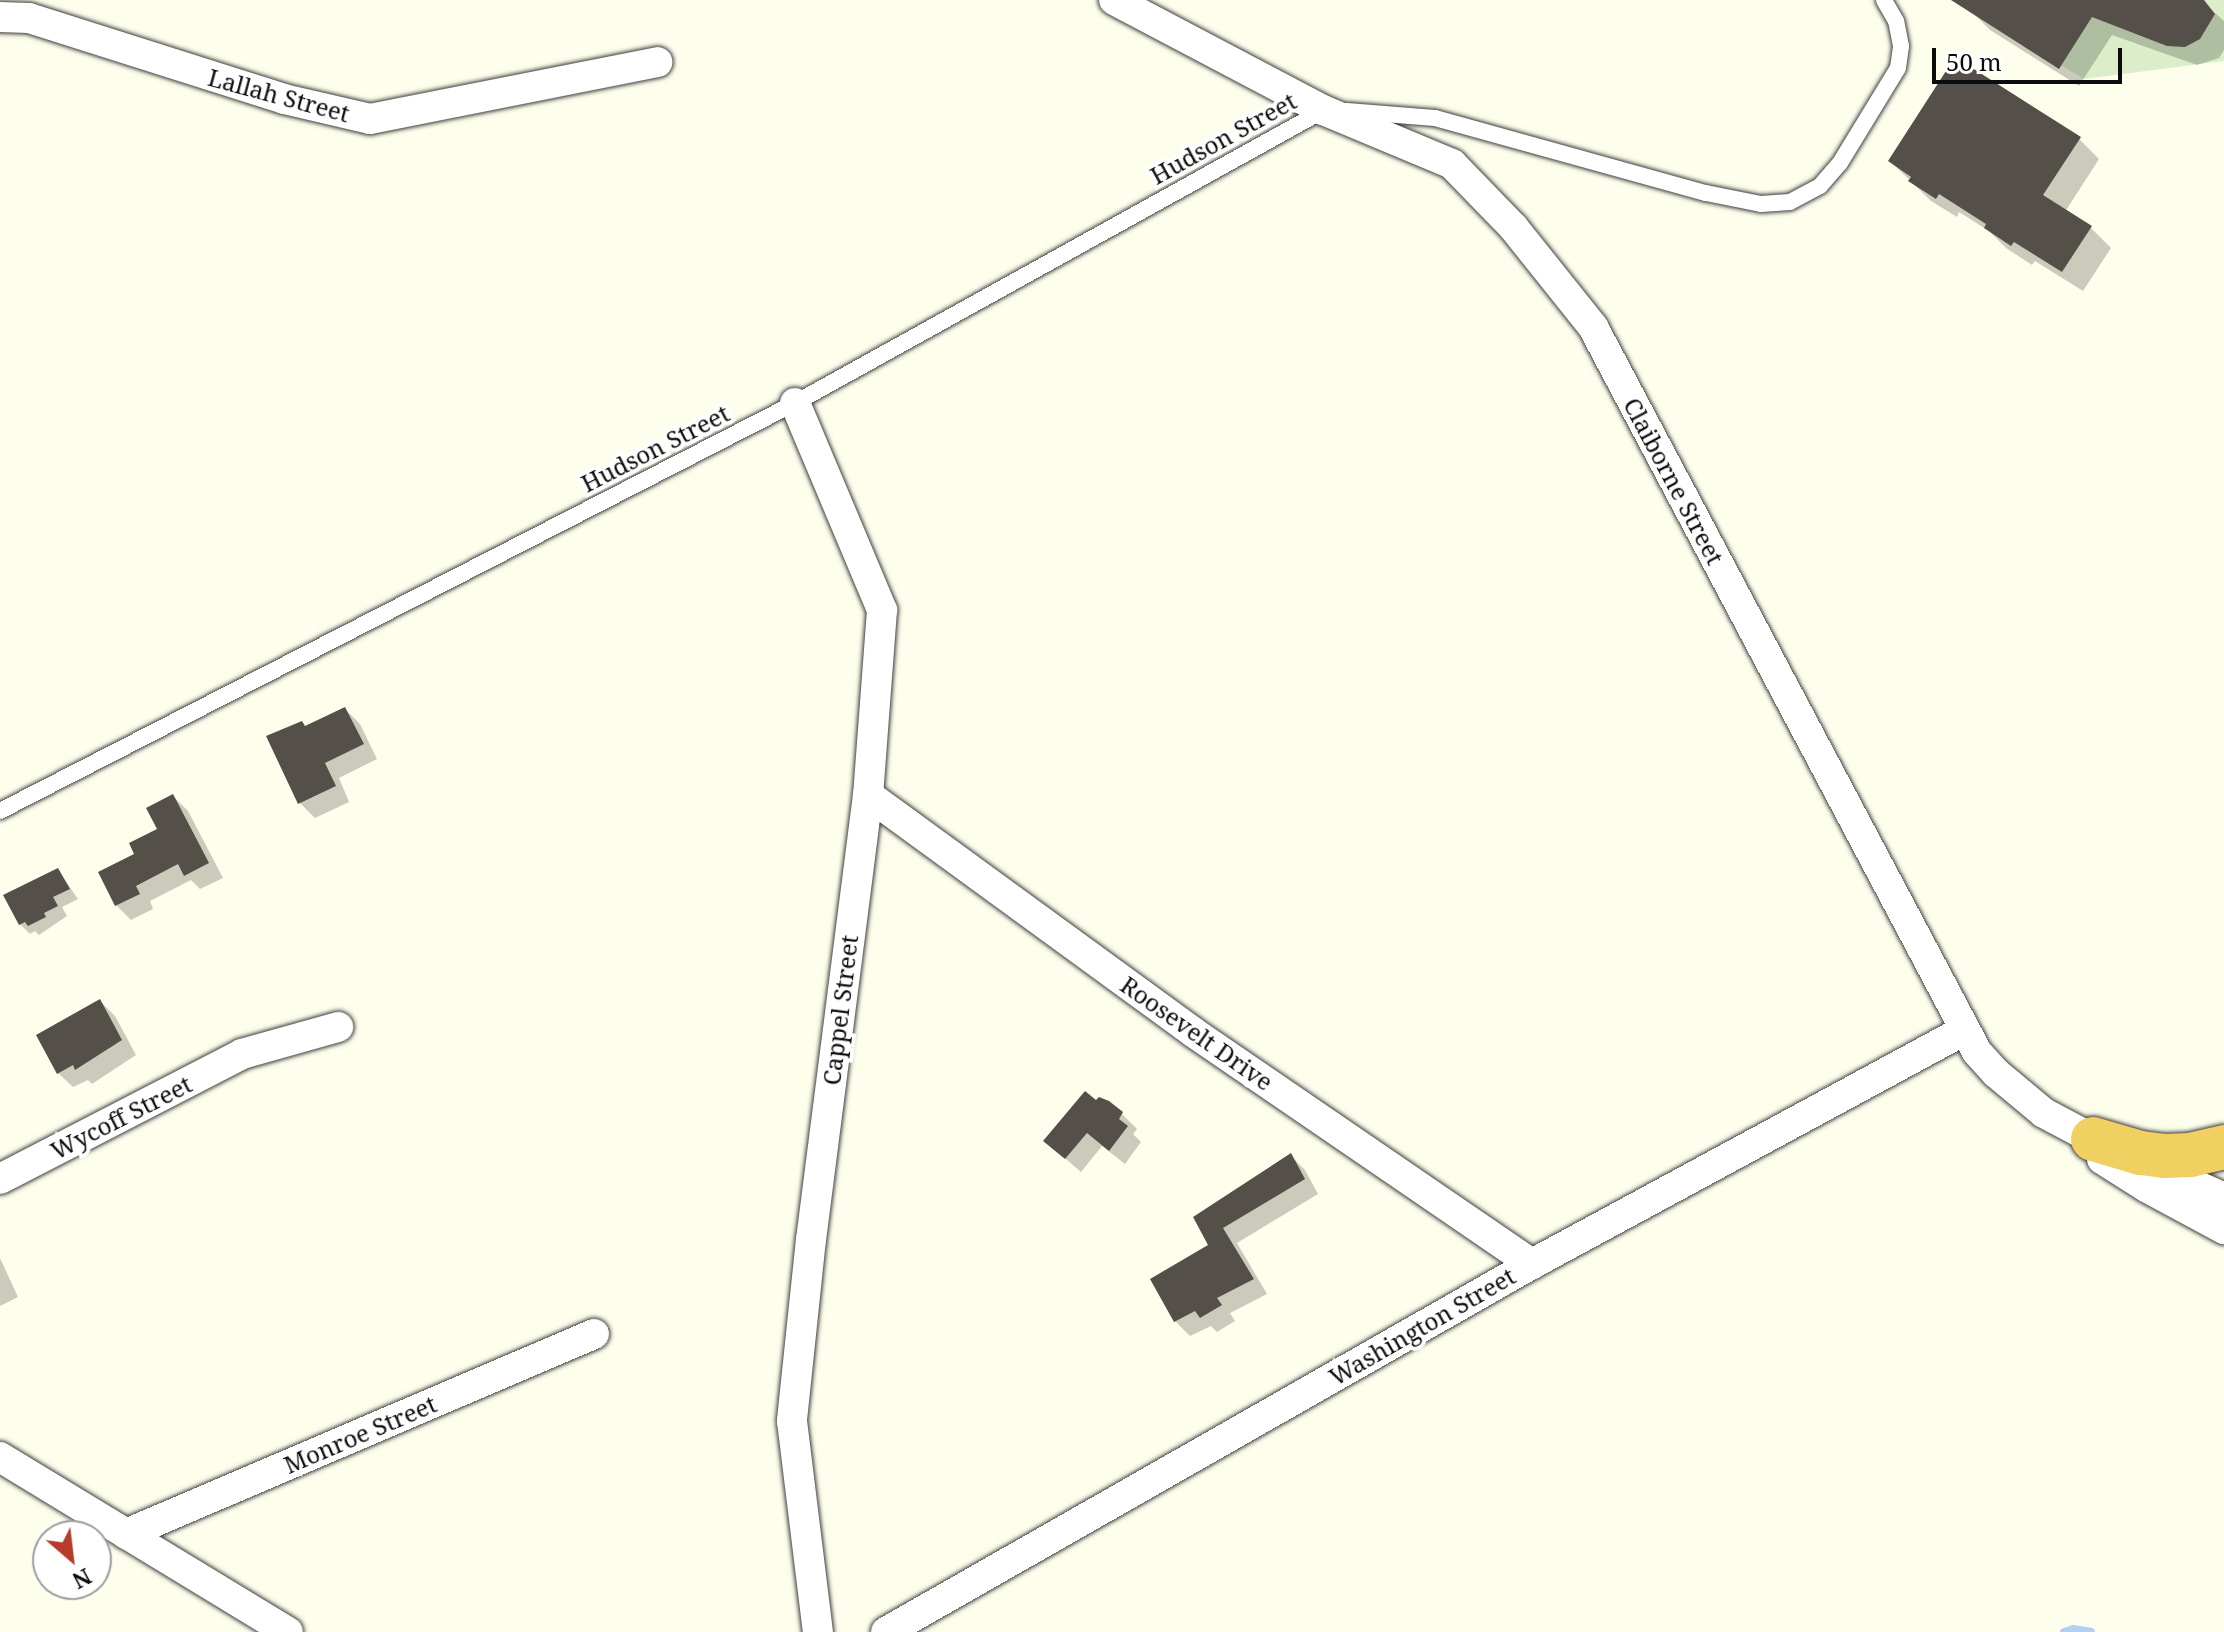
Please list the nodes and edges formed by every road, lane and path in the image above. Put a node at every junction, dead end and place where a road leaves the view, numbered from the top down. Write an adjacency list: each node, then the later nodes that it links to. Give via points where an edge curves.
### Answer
1 (1114, 0): 5 (street, Claiborne Street)
2 (1884, 0): 5 (lane, via 1896,21 1898,68 1840,163 1820,186 1790,202 1761,204 1706,193 1435,118)
3 (0, 17): 4 (street, Lallah Street, via 29,18 284,99 370,119)
4 (657, 62)
5 (1323, 110): 6 (lane, Hudson Street); 10 (street, Claiborne Street, via 1452,164 1514,228 1593,327)
6 (795, 403): 7 (street, Cappel Street, via 882,610); 8 (lane, Hudson Street)
7 (868, 795): 16 (street, Roosevelt Drive, via 1193,1032); 21 (street, Cappel Street, via 792,1421)
8 (0, 811)
9 (338, 1027): 13 (street, Wycoff Street, via 242,1054)
10 (1964, 1030): 11 (street, Claiborne Street, via 1996,1073 2044,1113); 16 (street, Washington Street)
11 (2080, 1133): 12 (highway, via 2164,1156); 14 (street, Claiborne Street); 15 (street, Claiborne Street, via 2097,1155 2125,1175)
12 (2224, 1147)
13 (0, 1179)
14 (2224, 1198)
15 (2224, 1229)
16 (1532, 1264): 22 (street, Washington Street)
17 (594, 1334): 19 (street, Monroe Street)
18 (0, 1457): 19 (street)
19 (126, 1534): 20 (street)
20 (288, 1632)
21 (818, 1632)
22 (886, 1632)

